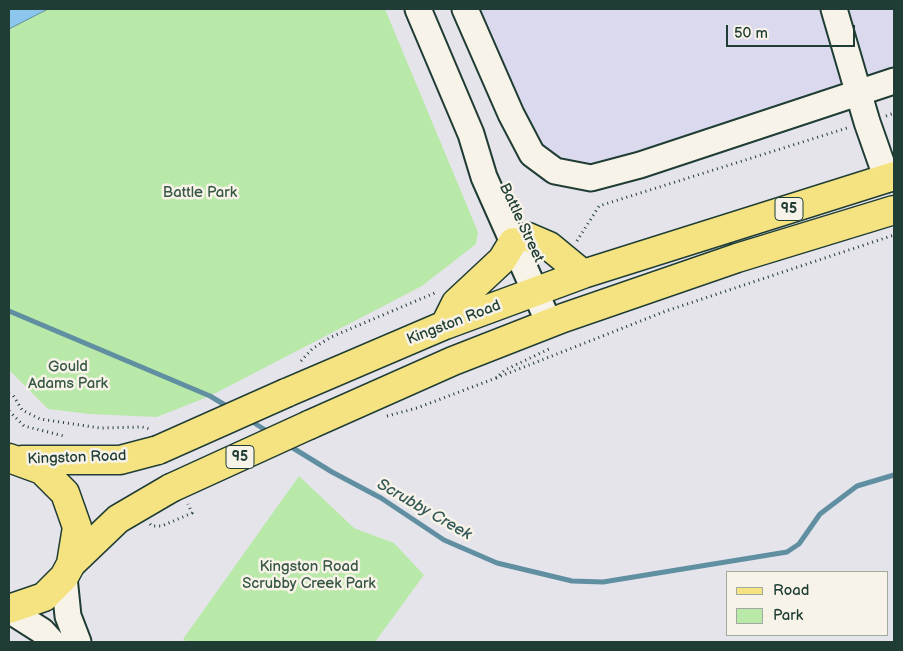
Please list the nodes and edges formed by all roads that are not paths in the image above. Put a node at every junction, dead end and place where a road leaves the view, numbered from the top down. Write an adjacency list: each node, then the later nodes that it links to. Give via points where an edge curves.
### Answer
1 (418, 9): 8 (street, Battle Street, via 472,134 484,177)
2 (465, 9): 5 (street, via 532,154 555,171 591,178)
3 (834, 9): 5 (street)
4 (894, 81): 5 (street)
5 (858, 94): 6 (street)
6 (891, 178): 9 (main road, Kingston Road / 95)
7 (894, 210): 12 (main road, 95, via 737,258)
8 (520, 239): 9 (main road, via 549,246); 10 (street, Battle Street); 11 (main road, via 456,303)
9 (583, 274): 10 (main road, Kingston Road / 95)
10 (543, 289): 11 (main road, Kingston Road / 95); 12 (street, Battle Street)
11 (445, 326): 13 (main road, Kingston Road / 95, bridge, via 158,450 120,460)
12 (556, 329): 14 (main road, 95, bridge, via 453,361 171,488 118,518)
13 (14, 459): 14 (main road, 95, via 42,470 65,492 77,527)
14 (68, 570): 15 (main road, 95, via 44,597); 17 (street, via 68,616)
15 (9, 610): 16 (street, via 42,631)
16 (52, 642)
17 (78, 642)

